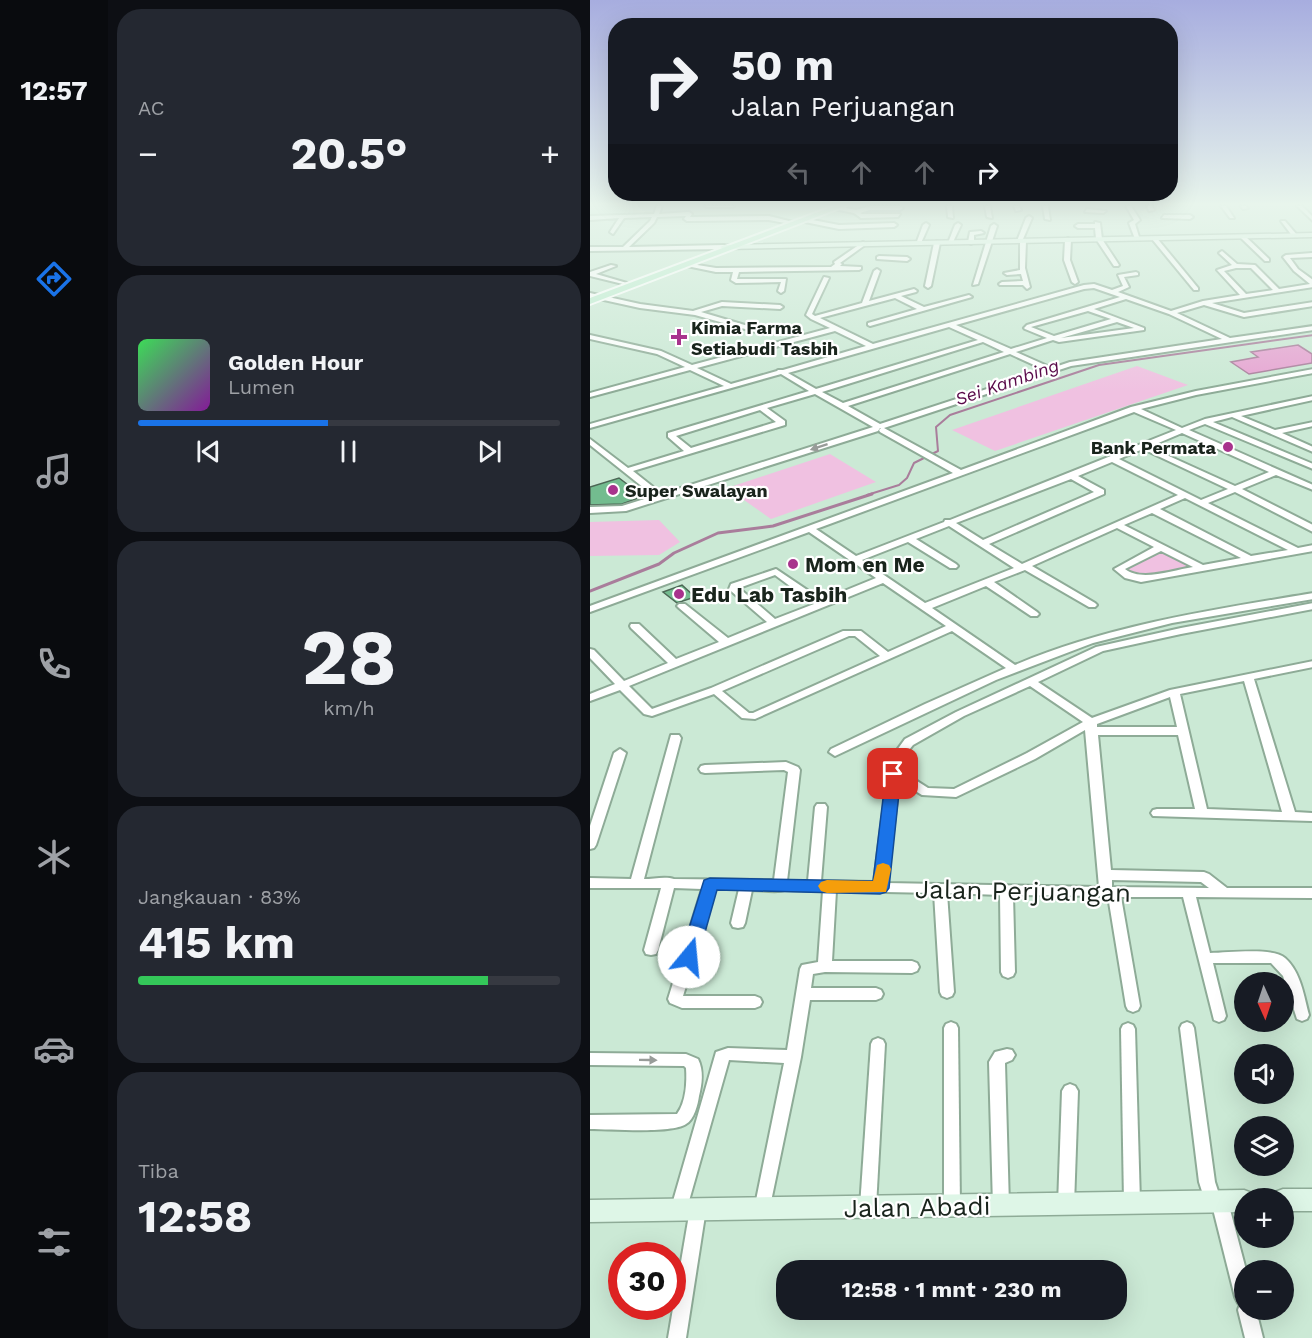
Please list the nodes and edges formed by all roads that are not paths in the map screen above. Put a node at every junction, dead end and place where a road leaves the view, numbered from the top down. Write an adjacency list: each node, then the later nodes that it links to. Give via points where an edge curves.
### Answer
1 (606, 268): 18 (street)
2 (669, 268): 22 (main road)
3 (675, 268): 36 (main road)
4 (704, 268): 15 (street)
5 (812, 268): 15 (street)
6 (876, 268): 38 (street)
7 (932, 268): 26 (street)
8 (979, 268): 23 (street)
9 (1023, 268): 16 (street)
10 (1070, 268): 21 (street)
11 (1179, 268): 27 (street)
12 (1226, 268): 33 (street, via 1220,270)
13 (1255, 268): 30 (street)
14 (1295, 268): 25 (street)
15 (736, 270): 28 (street, via 736,281 784,280)
16 (1023, 272): 17 (street); 24 (street, via 1027,285)
17 (1007, 273)
18 (591, 274): 22 (street)
19 (1136, 274): 31 (street, via 1120,276 1126,286)
20 (826, 278): 45 (street, via 809,314)
21 (1075, 282)
22 (625, 284): 36 (main road)
23 (975, 284)
24 (1002, 284)
25 (1313, 284): 30 (street)
26 (928, 286)
27 (1196, 289)
28 (781, 291)
29 (914, 291): 32 (street)
30 (1278, 291): 33 (street)
31 (1113, 292): 35 (street); 48 (street, via 1084,287)
32 (895, 296): 38 (street); 41 (street)
33 (1244, 296): 37 (street)
34 (969, 297): 41 (street)
35 (1127, 297): 42 (street); 44 (street)
36 (593, 298): 43 (street)
37 (1204, 303): 39 (street, via 1244,315); 44 (street)
38 (865, 304): 45 (street)
39 (1313, 304)
40 (780, 307): 43 (street, via 722,304)
41 (923, 309): 47 (street)
42 (1089, 309): 46 (street); 52 (street, via 1028,327)
43 (693, 313): 51 (street)
44 (1171, 313): 55 (street)
45 (813, 318): 49 (street)
46 (1119, 319): 52 (street); 52 (street, via 1142,329)
47 (870, 324)
48 (950, 325): 54 (street); 57 (street)
49 (834, 328): 57 (street); 59 (street)
50 (1313, 328): 55 (street)
51 (763, 332)
52 (1053, 338): 58 (street)
53 (594, 340): 56 (street)
54 (984, 340): 58 (street); 65 (street)
55 (1231, 341): 61 (street)
56 (620, 345): 59 (street, via 659,352); 60 (street)
57 (871, 347): 63 (street)
58 (1013, 353): 61 (street); 68 (street)
59 (694, 367): 60 (street); 64 (street)
60 (685, 369): 64 (street); 66 (street)
61 (1049, 369): 75 (street)
62 (1313, 370): 70 (street)
63 (782, 373): 64 (street); 65 (street)
64 (726, 389): 74 (street)
65 (814, 391): 68 (street); 69 (street)
66 (590, 395)
67 (1313, 398): 71 (street)
68 (842, 406): 75 (street)
69 (762, 408): 81 (street, via 671,435); 81 (street, via 782,423)
70 (1134, 409): 76 (street); 85 (street)
71 (1233, 415): 72 (street); 77 (street)
72 (1205, 421): 76 (street); 83 (street)
73 (1313, 424): 77 (street)
74 (590, 428)
75 (879, 428): 85 (street); 91 (street, one-way to 91)
76 (1180, 430): 79 (street); 86 (street)
77 (1273, 433): 80 (street)
78 (590, 441): 84 (street)
79 (1144, 447): 82 (street); 89 (street)
80 (1313, 450)
81 (689, 451): 84 (street)
82 (1112, 459): 87 (street); 90 (street)
83 (1313, 467)
84 (629, 470): 91 (street)
85 (960, 472): 97 (street)
86 (1276, 472): 88 (street); 89 (street)
87 (1071, 476): 95 (street); 100 (street, via 1101,492)
88 (1313, 488)
89 (1235, 489): 92 (street); 98 (street)
90 (1185, 495): 92 (street); 93 (street)
91 (660, 497): 94 (street, via 618,510)
92 (1201, 503): 103 (street)
93 (1152, 509): 96 (street); 105 (street)
94 (590, 510)
95 (948, 522): 99 (street); 100 (street)
96 (1117, 525): 101 (street); 107 (street)
97 (811, 529): 104 (street); 117 (street)
98 (1313, 529)
99 (908, 538): 104 (street); 106 (street)
100 (981, 544): 107 (street)
101 (1162, 547): 108 (street); 108 (street, via 1120,568 1128,576 1141,579)
102 (1313, 548): 103 (street)
103 (1298, 551): 105 (street)
104 (856, 559): 109 (street)
105 (1249, 560): 108 (street)
106 (953, 566)
107 (1023, 567): 110 (street); 113 (street)
108 (1202, 568)
109 (883, 579): 112 (street); 116 (street)
110 (987, 582): 116 (street); 118 (street)
111 (1313, 596): 122 (street, via 1168,622)
112 (821, 604): 119 (street); 119 (street, via 776,572 734,586)
113 (1092, 605)
114 (682, 606): 123 (street)
115 (1313, 606): 124 (street)
116 (925, 607): 121 (street)
117 (590, 609)
118 (1034, 614)
119 (774, 623): 123 (street)
120 (635, 626): 128 (street)
121 (952, 627): 126 (street); 129 (street)
122 (1091, 641): 124 (street); 129 (street)
123 (726, 642): 128 (street)
124 (1100, 650): 131 (street)
125 (590, 652): 132 (street)
126 (887, 656): 133 (street, via 857,633 847,633); 133 (street, via 750,717)
127 (1313, 663): 130 (street)
128 (675, 664): 132 (street)
129 (1013, 668): 136 (street)
130 (1248, 676): 134 (street); 148 (street)
131 (1030, 681): 137 (street); 138 (street)
132 (621, 686): 133 (street, via 652,713); 135 (street)
133 (715, 690)
134 (1174, 692): 138 (street); 139 (street)
135 (590, 698)
136 (943, 700): 137 (street); 141 (street)
137 (960, 714): 138 (street, via 910,742 904,750 904,771 913,784 926,792 947,795 965,790)
138 (1090, 727): 139 (street); 151 (street)
139 (1184, 731): 147 (street)
140 (675, 738): 154 (street)
141 (835, 752)
142 (620, 753): 150 (street)
143 (705, 769): 158 (street, via 786,766 794,770)
144 (893, 774): 160 (street)
145 (821, 807): 159 (street)
146 (1157, 813): 147 (street)
147 (1202, 813): 148 (street)
148 (1290, 817): 149 (street)
149 (1313, 817)
150 (590, 844)
151 (1104, 875): 163 (street); 166 (street, via 1204,877)
152 (669, 882): 154 (street, Jalan Perjuangan); 155 (street, Jalan Perjuangan); 168 (street)
153 (590, 883): 154 (street, Jalan Perjuangan)
154 (636, 883)
155 (710, 884): 156 (street, Jalan Perjuangan); 176 (street, via 675,999)
156 (746, 886): 158 (street, Jalan Perjuangan); 167 (street)
157 (830, 886): 159 (street, Jalan Perjuangan); 160 (street, Jalan Perjuangan); 170 (street)
158 (780, 887): 159 (street, Jalan Perjuangan)
159 (814, 887)
160 (880, 888): 161 (street, Jalan Perjuangan)
161 (940, 889): 162 (street, Jalan Perjuangan); 173 (street)
162 (1006, 889): 163 (street, Jalan Perjuangan); 172 (street)
163 (1110, 892): 165 (street, Jalan Perjuangan); 177 (street)
164 (1313, 893): 166 (street, Jalan Perjuangan)
165 (1188, 894): 166 (street, Jalan Perjuangan); 169 (street)
166 (1226, 894)
167 (738, 924)
168 (651, 950)
169 (1205, 958): 178 (street, via 1274,958 1287,967); 179 (street)
170 (825, 966): 171 (street); 174 (street, via 804,973)
171 (912, 966)
172 (1008, 972)
173 (947, 992)
174 (804, 994): 175 (street); 185 (street)
175 (876, 994)
176 (755, 1002)
177 (1133, 1006)
178 (1302, 1014)
179 (1219, 1016)
180 (951, 1028): 193 (street)
181 (1187, 1028): 192 (street, via 1207,1182)
182 (1128, 1029): 191 (street)
183 (878, 1044): 197 (street)
184 (1007, 1055): 194 (street, via 997,1062)
185 (793, 1057): 196 (street, via 728,1053 721,1057); 198 (street)
186 (590, 1059): 188 (street, one-way to 188, via 686,1060 694,1064 696,1072 687,1113 681,1120)
187 (1070, 1090): 195 (street)
188 (590, 1122)
189 (1294, 1200): 190 (street)
190 (1313, 1200)
191 (1132, 1202): 192 (street, Jalan Abadi); 195 (street, Jalan Abadi)
192 (1226, 1202): 200 (street)
193 (952, 1206): 194 (street, Jalan Abadi); 197 (street, Jalan Abadi)
194 (1001, 1206): 195 (street, Jalan Abadi)
195 (1066, 1206)
196 (688, 1208): 198 (street, Jalan Abadi); 199 (street, Jalan Abadi); 202 (street)
197 (868, 1208): 198 (street, Jalan Abadi)
198 (762, 1210)
199 (590, 1211)
200 (1237, 1260)
201 (1250, 1320): 203 (street)
202 (677, 1338)
203 (1254, 1338)

